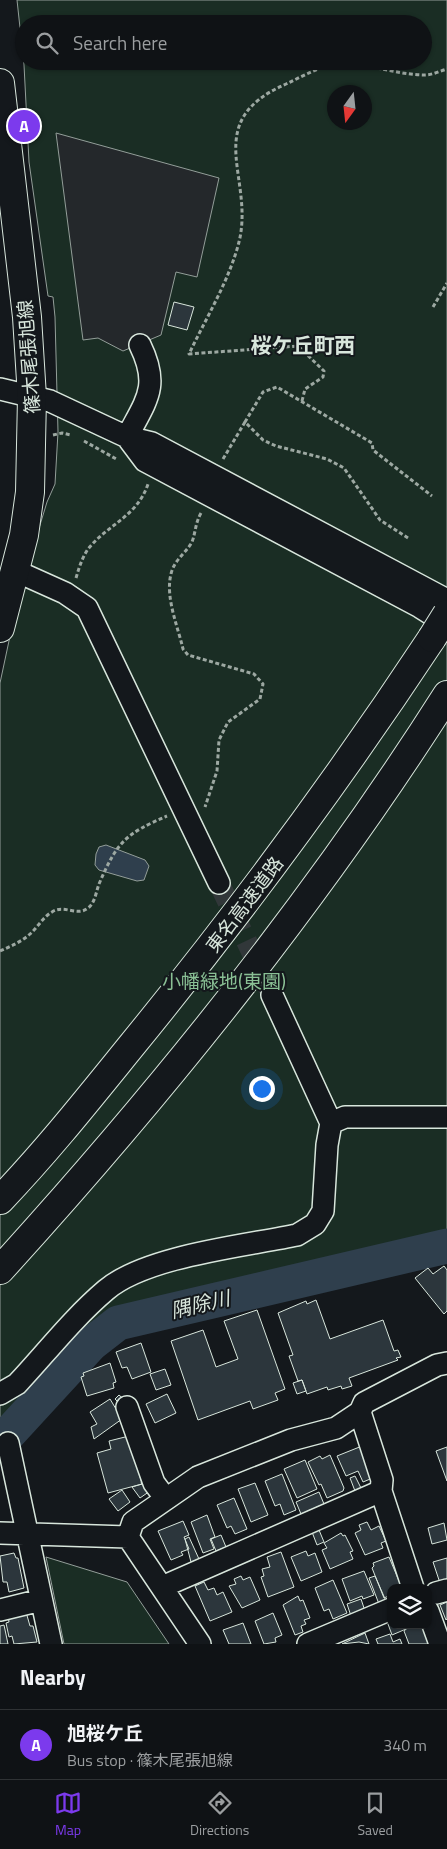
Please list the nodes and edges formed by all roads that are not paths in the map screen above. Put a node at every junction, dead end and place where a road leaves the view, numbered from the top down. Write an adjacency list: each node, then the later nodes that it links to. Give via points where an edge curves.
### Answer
1 (0, 83): 4 (main road, 篠木尾張旭線, via 27,317)
2 (140, 345): 5 (street, via 152,377 148,396)
3 (0, 389): 4 (street)
4 (32, 397): 5 (street, via 72,410); 6 (main road, 篠木尾張旭線, via 30,492)
5 (127, 437): 7 (street, via 152,444); 10 (street, via 145,461 420,607)
6 (16, 571): 9 (main road, 篠木尾張旭線); 12 (street, via 74,598 87,608)
7 (447, 600)
8 (447, 614): 10 (main road, 東名高速道路, bridge)
9 (0, 628)
10 (440, 631): 16 (main road, 東名高速道路, via 269,873 116,1065)
11 (447, 696): 17 (main road, via 333,864 244,980 86,1174)
12 (219, 883)
13 (272, 995): 15 (street)
14 (447, 1117): 15 (street, via 345,1117)
15 (331, 1123): 19 (street, via 323,1210 316,1224 298,1235 163,1263 136,1272 106,1290 17,1384)
16 (0, 1200)
17 (0, 1270)
18 (447, 1363): 21 (street, via 437,1365 364,1404)
19 (0, 1394)
20 (127, 1407): 24 (street, via 154,1483)
21 (360, 1412): 23 (street, via 382,1480); 24 (street, via 336,1428 292,1440 198,1477)
22 (8, 1443): 26 (street)
23 (381, 1491): 28 (street); 29 (street)
24 (166, 1499): 27 (street, via 133,1522)
25 (0, 1533): 26 (street)
26 (29, 1534): 27 (street); 31 (street)
27 (128, 1537): 29 (street)
28 (413, 1584)
29 (162, 1588): 35 (street)
30 (437, 1598): 37 (street)
31 (42, 1600): 32 (street); 34 (street)
32 (0, 1610)
33 (387, 1611): 36 (street)
34 (51, 1644)
35 (200, 1644)
36 (308, 1644)
37 (440, 1644)

